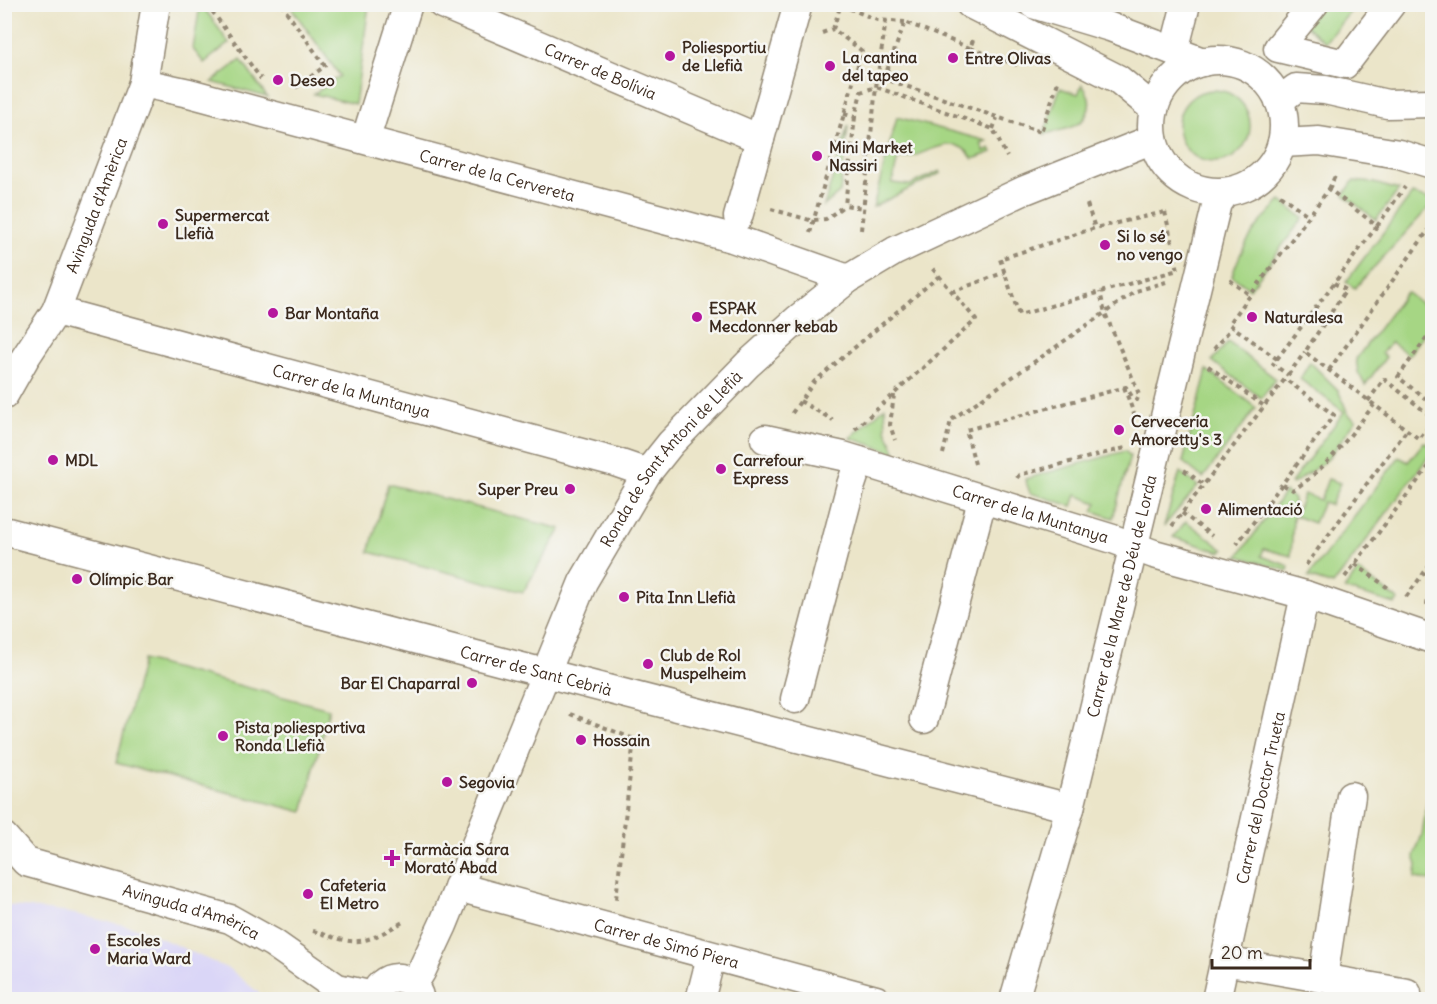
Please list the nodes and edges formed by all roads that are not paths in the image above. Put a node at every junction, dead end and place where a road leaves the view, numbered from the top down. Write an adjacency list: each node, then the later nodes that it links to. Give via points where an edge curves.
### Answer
1 (156, 4): 12 (street, Avinguda d'Amèrica)
2 (408, 4): 16 (street)
3 (442, 4): 17 (street, Carrer de Bolívia)
4 (798, 4): 17 (street)
5 (970, 4): 15 (street, via 1118,79)
6 (1033, 4): 10 (street)
7 (1186, 4): 10 (street)
8 (1314, 4): 9 (street, via 1278,48 1345,64)
9 (1391, 4)
10 (1174, 51): 11 (street)
11 (1203, 62): 13 (street, via 1218,60 1249,67 1272,87); 15 (street, via 1172,78)
12 (143, 83): 23 (street, Carrer de la Cervereta, via 732,238); 24 (street, Avinguda d'Amèrica)
13 (1279, 101): 14 (street, via 1296,88 1325,90 1387,104); 19 (street, via 1284,122)
14 (1432, 104)
15 (1154, 109): 18 (street)
16 (370, 125)
17 (760, 139): 22 (street)
18 (1153, 139): 21 (street, via 1159,157 1187,185); 23 (street, Ronda de Sant Antoni de Llefià, via 1016,194 895,251)
19 (1282, 143): 20 (street, via 1319,141 1400,154); 21 (street, via 1261,176 1244,187)
20 (1432, 164)
21 (1225, 192): 32 (street, Carrer de la Mare de Déu de Lorda, via 1216,203)
22 (738, 217)
23 (849, 279): 29 (street, Ronda de Sant Antoni de Llefià, via 726,385)
24 (56, 311): 25 (street, Avinguda d'Amèrica); 29 (street, Carrer de la Muntanya)
25 (15, 355): 26 (street, Avinguda d'Amèrica)
26 (4, 395)
27 (769, 440): 28 (street, Carrer de la Muntanya)
28 (852, 449): 30 (street, Carrer de la Muntanya); 36 (street, via 851,485)
29 (647, 473): 35 (street, Ronda de Sant Antoni de Llefià, via 583,582)
30 (982, 500): 32 (street, Carrer de la Muntanya); 37 (street)
31 (4, 531): 35 (street, Carrer de Sant Cebrià)
32 (1133, 547): 33 (street, Carrer de la Muntanya, via 1154,555); 39 (street, Carrer de la Mare de Déu de Lorda)
33 (1304, 582): 34 (street, Carrer de la Muntanya); 44 (street, Carrer del Doctor Trueta)
34 (1432, 639)
35 (545, 674): 39 (street, Carrer de Sant Cebrià); 42 (street, Ronda de Sant Antoni de Llefià)
36 (795, 699)
37 (924, 719)
38 (1351, 796): 45 (street)
39 (1070, 808): 50 (street, Carrer de la Mare de Déu de Lorda)
40 (4, 837): 41 (street, Avinguda d'Amèrica)
41 (15, 867): 47 (street, Avinguda d'Amèrica, via 230,919 273,943 337,988)
42 (458, 887): 43 (street, Carrer de Simó Piera); 46 (street, Ronda de Sant Antoni de Llefià)
43 (711, 957): 48 (street); 49 (street, Carrer de Simó Piera)
44 (1224, 961): 45 (street); 51 (street, Carrer del Doctor Trueta)
45 (1323, 978): 52 (street, via 1407,993)
46 (417, 992): 47 (street, via 404,979 390,979 378,986)
47 (373, 998)
48 (700, 999)
49 (876, 999)
50 (1014, 999)
51 (1216, 999)
52 (1406, 999)

